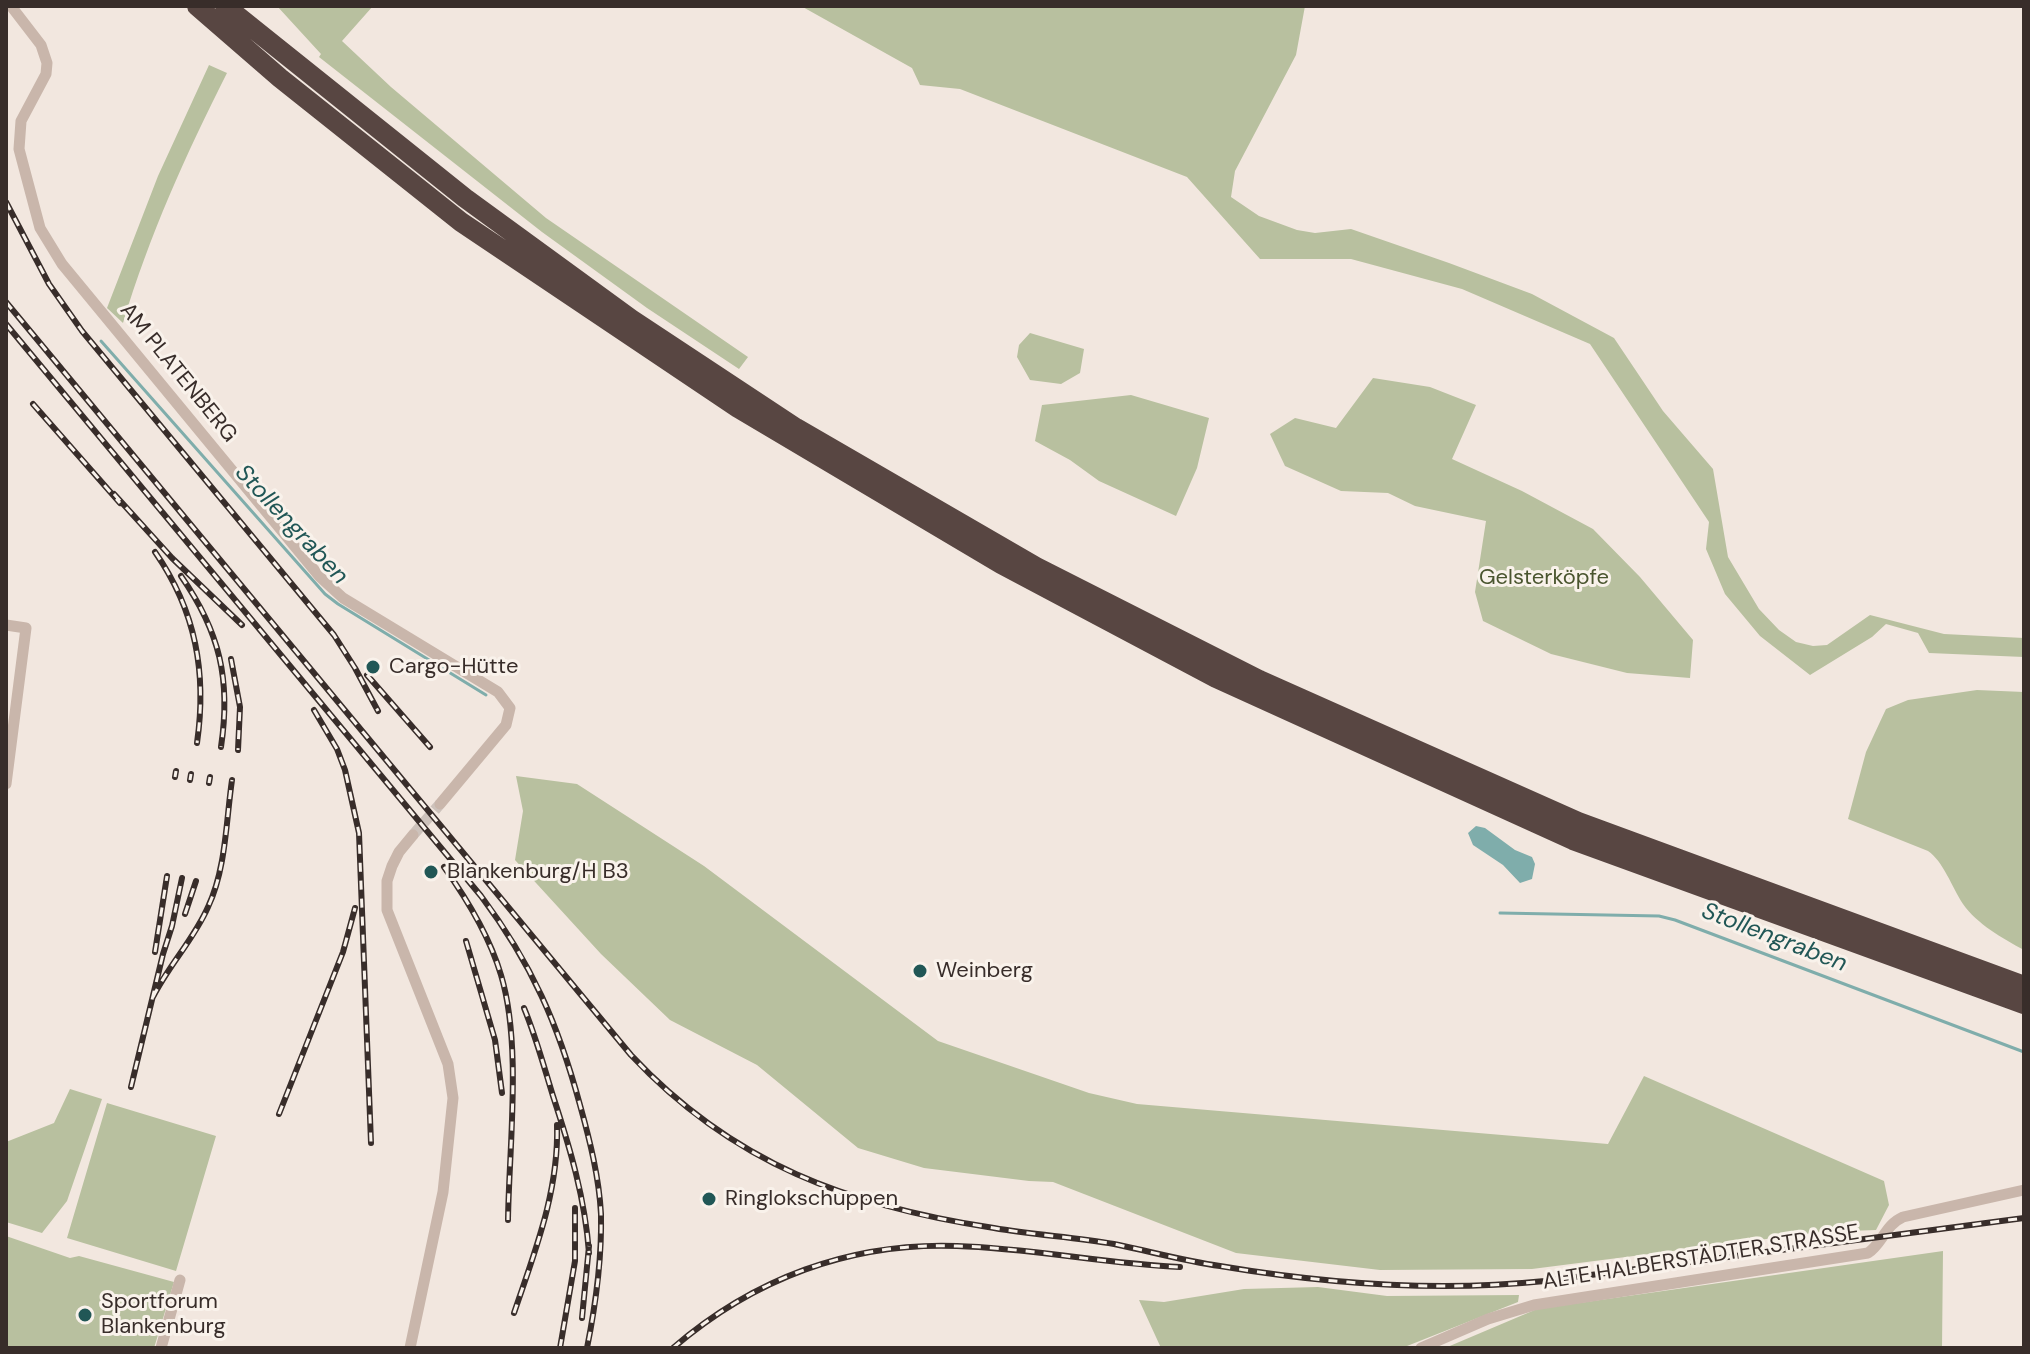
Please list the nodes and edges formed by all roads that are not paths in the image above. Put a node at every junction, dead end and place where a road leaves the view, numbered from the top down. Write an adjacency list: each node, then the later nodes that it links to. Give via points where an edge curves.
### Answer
1 (11, 6): 6 (street, AM PLATENBERG, via 41,45 47,63 18,139 40,228 62,264 320,577 343,598 498,692 510,708 498,737)
2 (197, 6): 9 (highway, via 461,222 764,425 1001,564 1216,678 1573,840)
3 (225, 6): 8 (highway, via 465,198 631,319 796,428 1036,567 1259,680 1578,822)
4 (6, 625): 5 (street, via 26,628)
5 (6, 784)
6 (440, 804)
7 (413, 835): 13 (street, via 392,866 387,910 448,1064 453,1098 443,1192)
8 (2024, 986)
9 (2024, 1004)
10 (2024, 1190): 14 (street, ALTE HALBERSTÄDTER STRASSE, via 1903,1217 1890,1224 1868,1253 1534,1305)
11 (180, 1280): 12 (street)
12 (161, 1348)
13 (410, 1348)
14 (1421, 1348)

